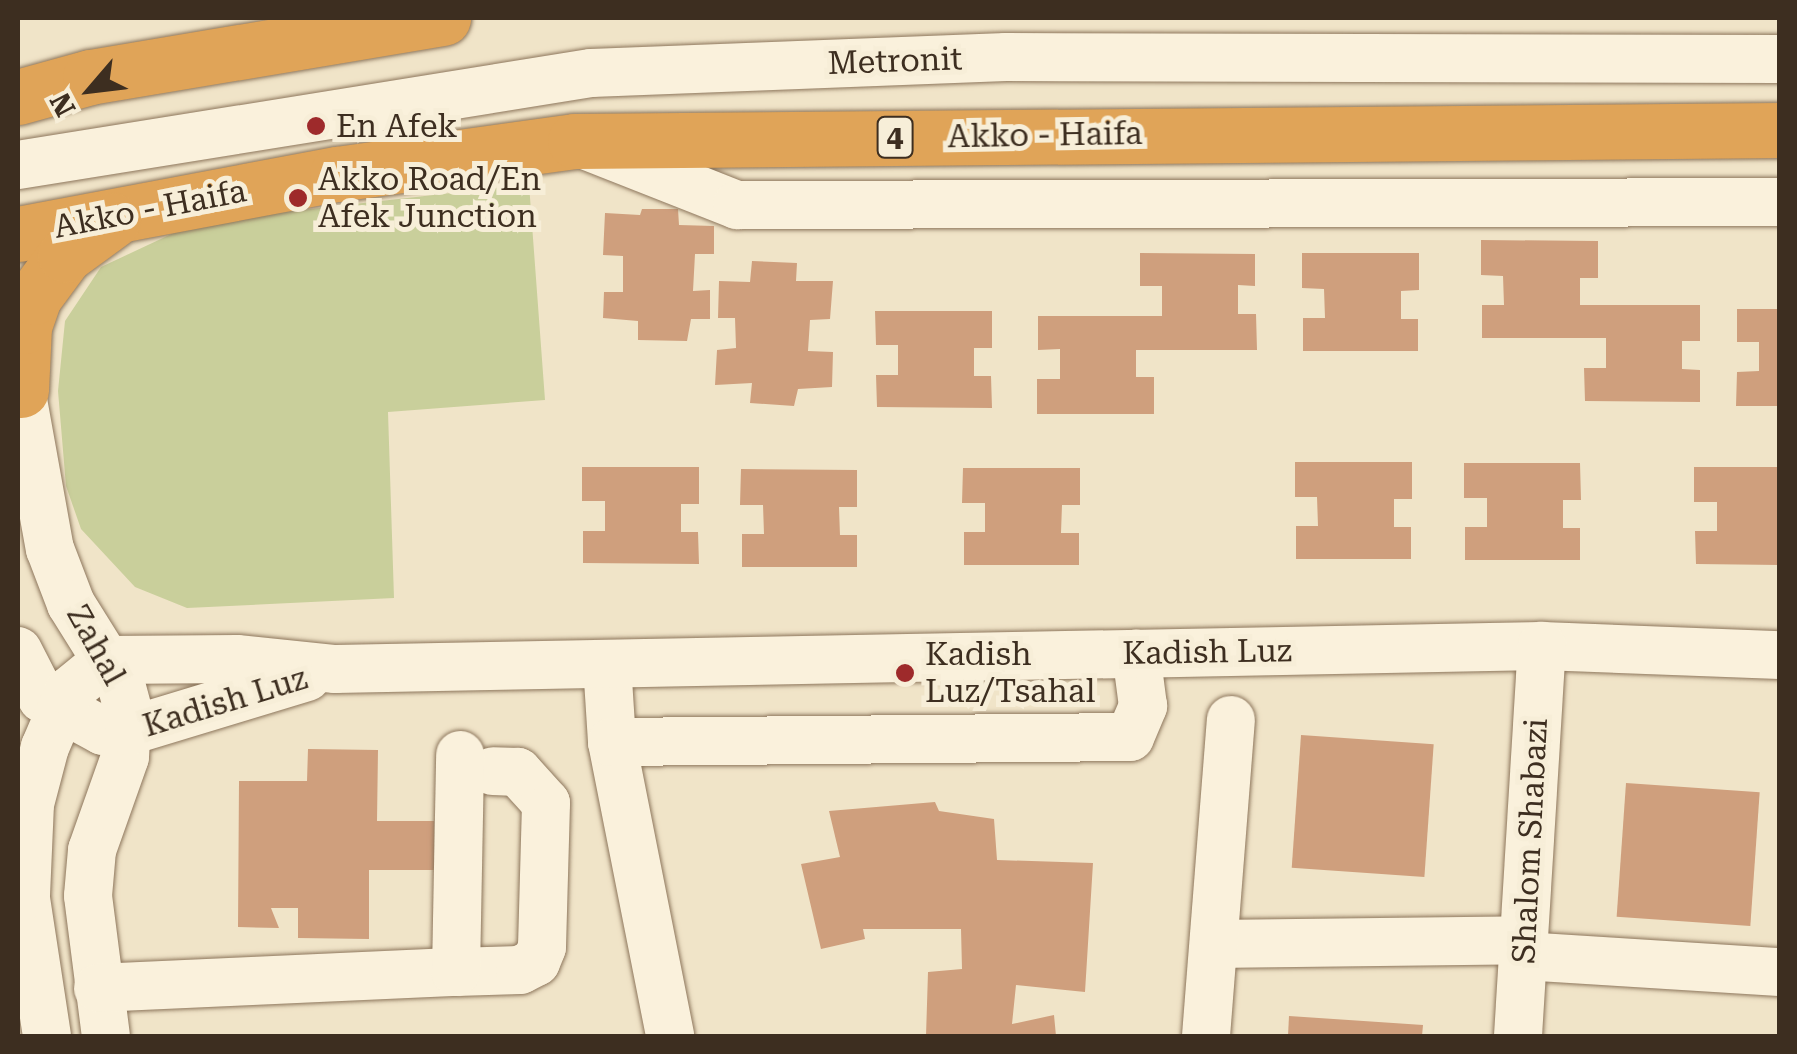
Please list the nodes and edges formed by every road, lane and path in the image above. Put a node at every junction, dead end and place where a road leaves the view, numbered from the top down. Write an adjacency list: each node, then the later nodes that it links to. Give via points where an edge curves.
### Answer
1 (443, 18): 4 (highway)
2 (1780, 59): 8 (street, Metronit, via 1006,57 591,73)
3 (18, 64): 4 (highway)
4 (90, 77): 5 (highway)
5 (18, 96)
6 (1780, 130): 7 (highway, Akko - Haifa / 4)
7 (574, 141): 9 (street, via 737,205); 10 (highway, Akko - Haifa / 4)
8 (18, 165)
9 (1780, 202)
10 (131, 212): 11 (highway, Akko - Haifa / 4); 12 (highway, via 85,238 46,275 24,326)
11 (18, 234)
12 (20, 381): 17 (street, Zahal, via 50,549 71,604)
13 (1542, 646): 15 (street, Kadish Luz); 16 (street, Kadish Luz); 27 (street, Shalom Shabazi)
14 (18, 651): 20 (street, via 42,698)
15 (1136, 653): 18 (street, Kadish Luz); 23 (street, via 1143,706 1130,738)
16 (1780, 655)
17 (107, 660): 19 (street, Kadish Luz, via 237,659); 20 (street, via 88,671); 22 (street, Zahal, via 121,684)
18 (607, 664): 19 (street, Kadish Luz); 23 (street)
19 (335, 670): 22 (street, Kadish Luz)
20 (59, 712): 22 (street, Kadish Luz, via 85,726); 25 (street, via 30,804)
21 (1231, 720): 26 (street)
22 (129, 731): 30 (street, Zahal, via 92,850 88,896)
23 (612, 742): 33 (street)
24 (18, 848): 25 (street)
25 (26, 895): 31 (street)
26 (1215, 944): 27 (street); 34 (street)
27 (1523, 948): 29 (street); 35 (street, Shalom Shabazi)
28 (456, 972): 28 (street, via 477,762 518,772 546,803 542,948 536,962 520,970); 30 (street)
29 (1780, 972)
30 (98, 988): 32 (street, Zahal)
31 (47, 1036)
32 (106, 1036)
33 (670, 1036)
34 (1206, 1036)
35 (1518, 1036)

